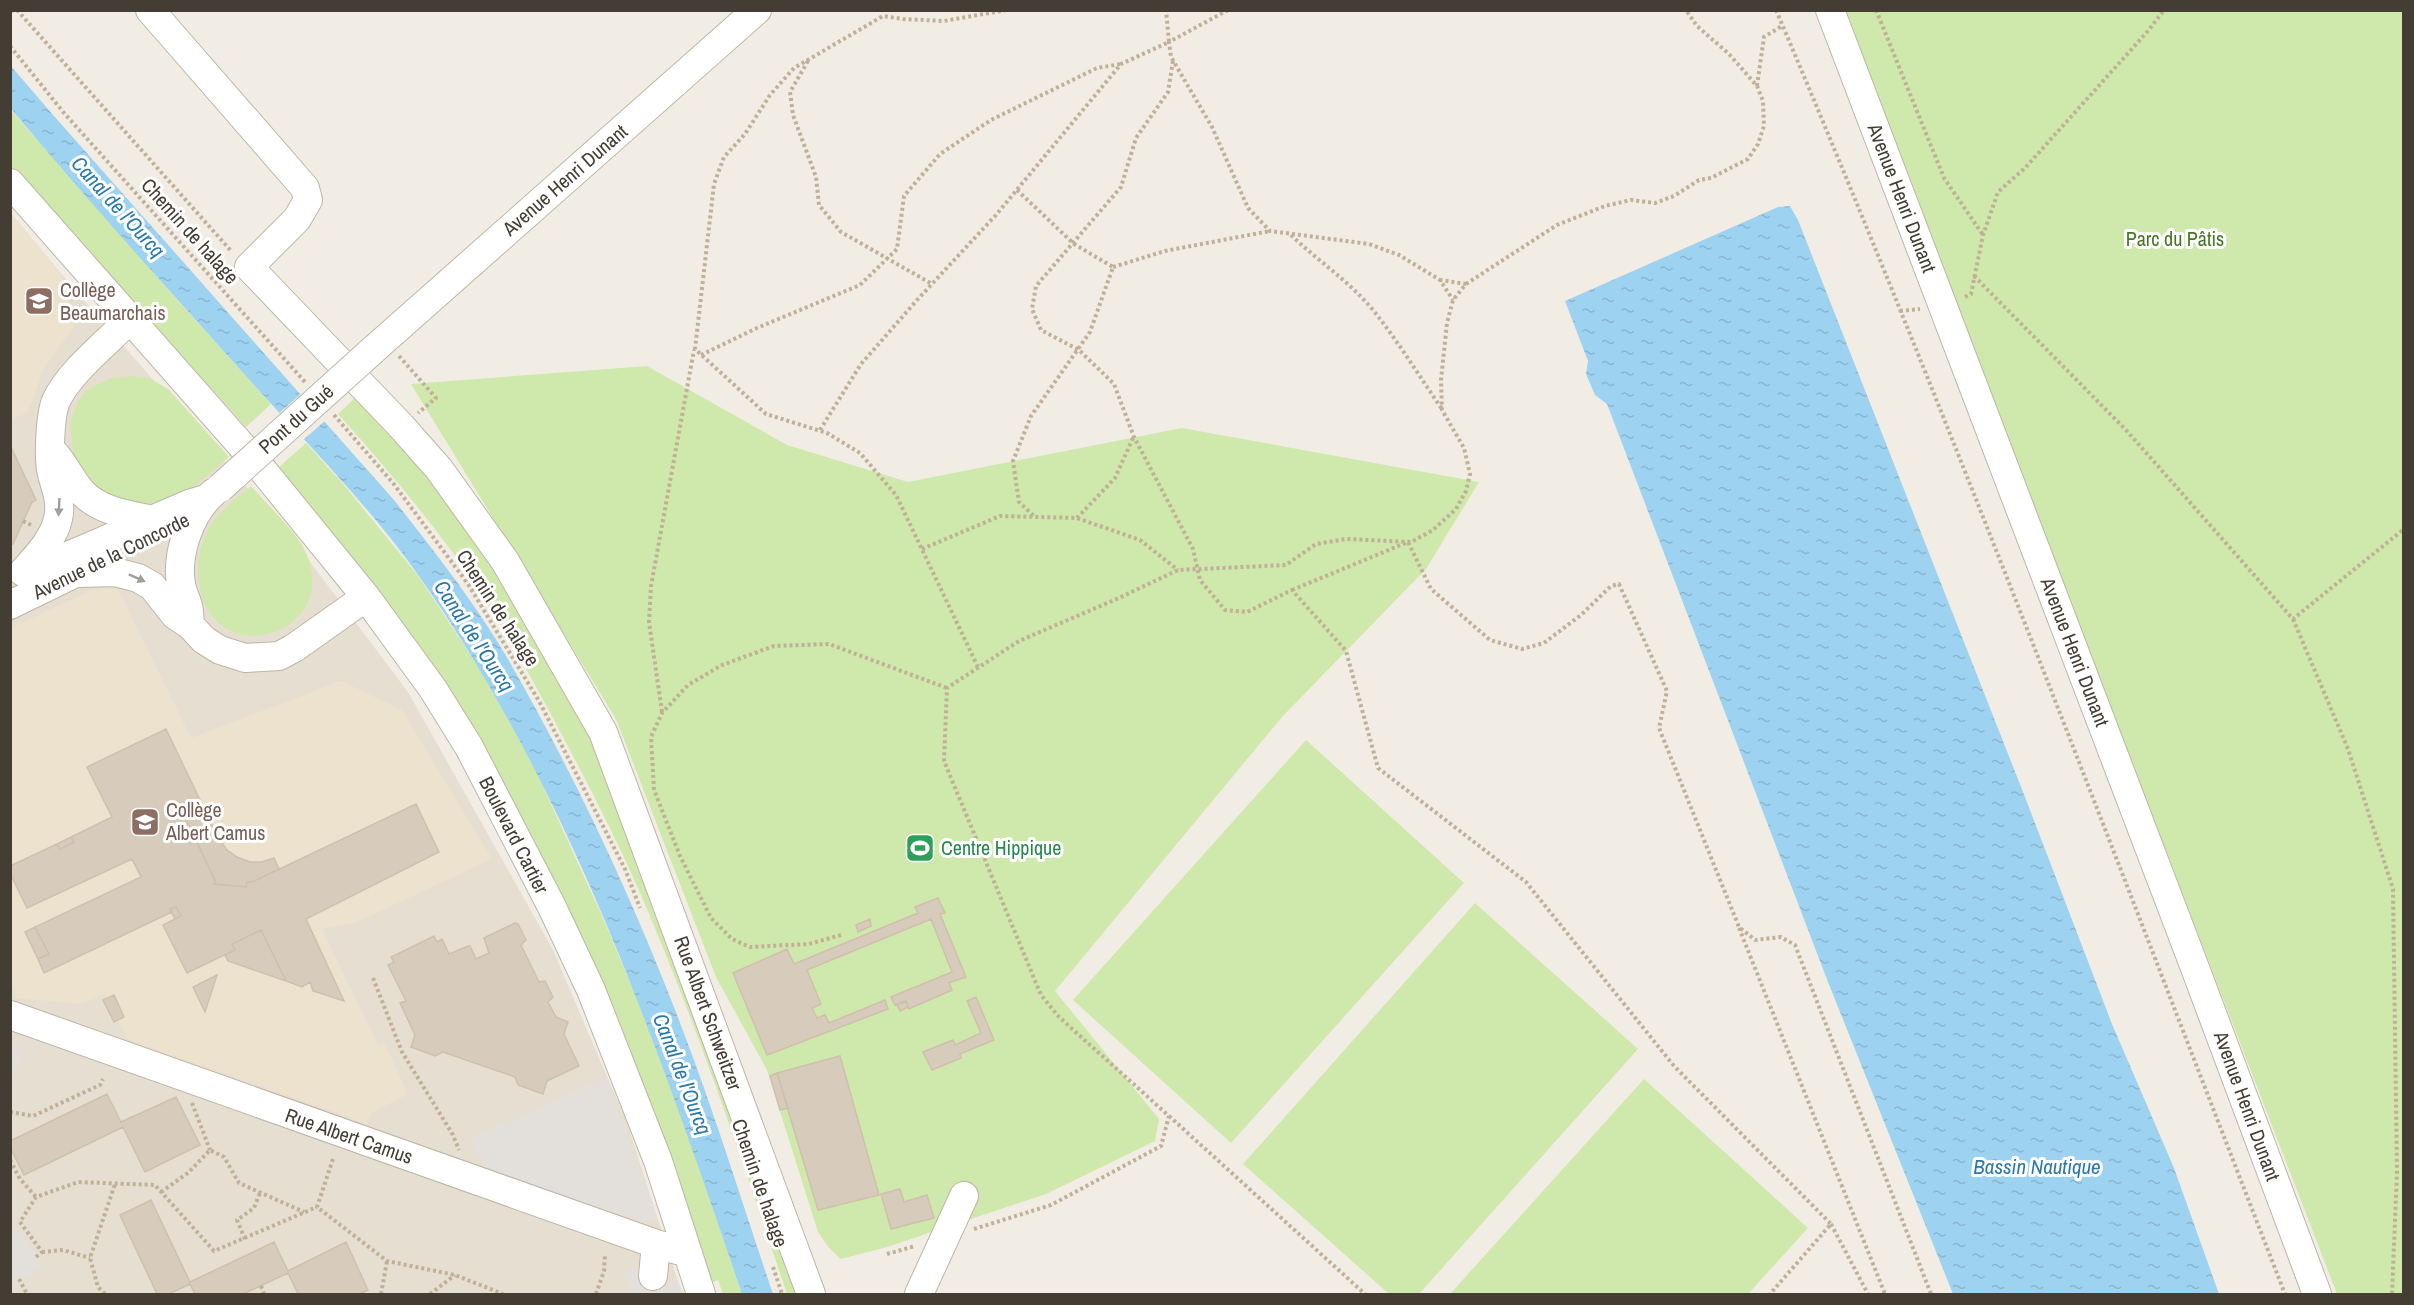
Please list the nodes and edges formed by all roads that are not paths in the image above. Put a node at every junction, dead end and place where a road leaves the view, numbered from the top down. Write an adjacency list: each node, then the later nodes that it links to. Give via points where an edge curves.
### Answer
1 (150, 10): 21 (street, Rue Albert Schweitzer, via 305,188 308,200 297,219 249,267 439,469 505,561 603,732)
2 (757, 10): 6 (street, Avenue Henri Dunant)
3 (1830, 10): 23 (street, Avenue Henri Dunant)
4 (10, 183): 5 (street, Boulevard Cartier)
5 (130, 319): 7 (street, via 61,393 51,417); 12 (street, Boulevard Cartier, via 257,463)
6 (384, 351): 8 (street, Pont du Gué, bridge)
7 (52, 450): 9 (street, via 81,492 92,501 110,510); 11 (street, one-way to 11, via 51,472 59,497 57,521 45,547)
8 (207, 501): 9 (street, Avenue de la Concorde, via 189,504); 10 (street, Avenue de la Concorde); 14 (street, via 181,557 180,580)
9 (154, 520): 11 (street, Avenue de la Concorde)
10 (79, 573): 13 (street, Avenue de la Concorde); 14 (street, one-way to 14, via 115,572 138,578 153,586 175,615)
11 (17, 575)
12 (366, 597): 14 (street, via 314,636 279,656 245,658 220,650); 18 (street, Boulevard Cartier, via 433,689 469,747 552,907 624,1070)
13 (10, 605)
14 (190, 625)
15 (10, 1016): 17 (street, Rue Albert Camus, via 471,1179 513,1186 573,1206 615,1233)
16 (964, 1196): 22 (street)
17 (656, 1244): 18 (street, Rue Albert Camus); 19 (street)
18 (688, 1253): 20 (street, Boulevard Cartier)
19 (653, 1276)
20 (701, 1294)
21 (811, 1294)
22 (918, 1294)
23 (2317, 1294)

